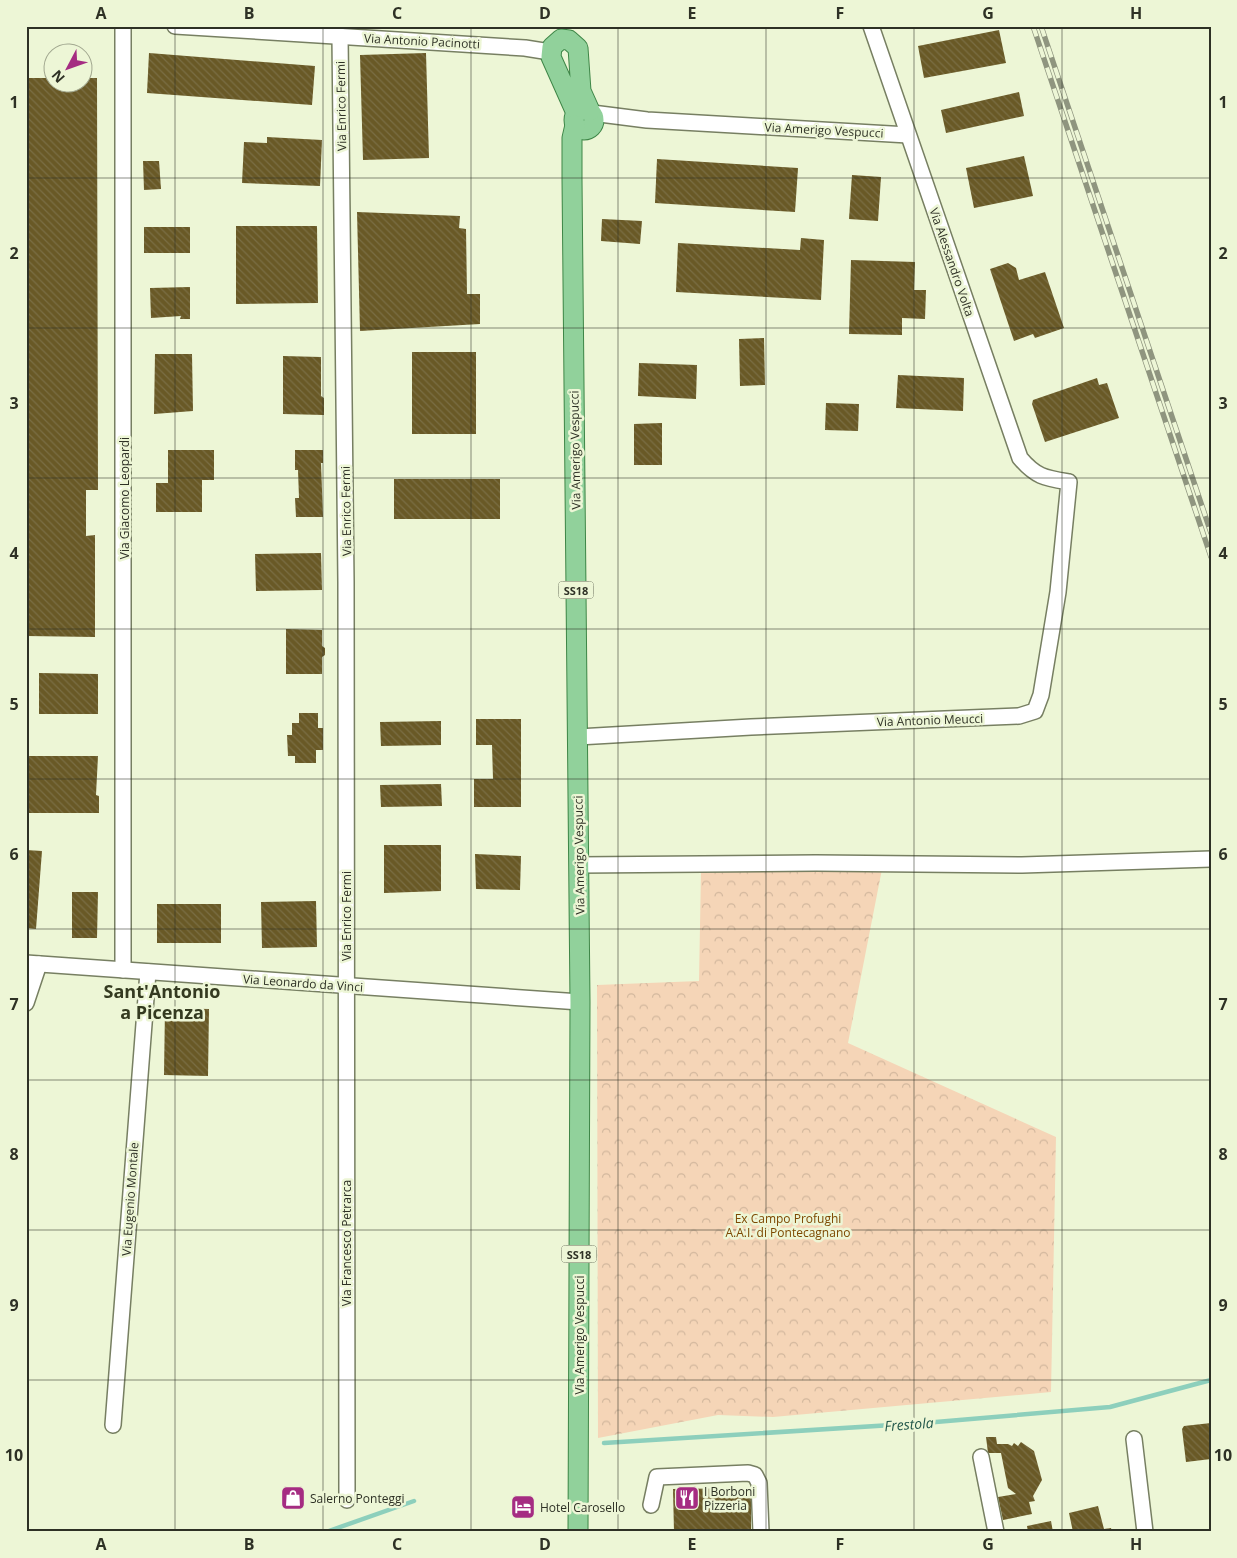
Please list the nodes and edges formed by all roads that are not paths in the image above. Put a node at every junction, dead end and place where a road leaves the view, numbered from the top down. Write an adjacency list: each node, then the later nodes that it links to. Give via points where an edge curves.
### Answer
1 (123, 26): 15 (street, Via Giacomo Leopardi)
2 (175, 26): 6 (street, Via Antonio Pacinotti)
3 (577, 26): 7 (main road, SS18)
4 (871, 26): 9 (street, Via Alessandro Volta)
5 (411, 34): 6 (street, Via Antonio Pacinotti); 7 (street, Via Antonio Pacinotti, via 525,48)
6 (340, 36): 17 (street, Via Enrico Fermi, via 346,582)
7 (564, 41): 8 (main road, SS18, via 582,91); 8 (main road, SS18, via 553,64)
8 (587, 119): 9 (street, Via Amerigo Vespucci, via 620,118); 11 (main road, Via Amerigo Vespucci / SS18, via 572,138)
9 (908, 135): 10 (street, Via Alessandro Volta, via 1020,458 1030,470)
10 (1054, 480): 11 (street, Via Antonio Meucci, via 1069,482 1058,592 1036,711 1019,716)
11 (578, 737): 13 (main road, Via Amerigo Vespucci / SS18)
12 (1211, 858): 13 (street, via 1022,865)
13 (579, 865): 18 (main road, Via Amerigo Vespucci / SS18)
14 (32, 964): 15 (street, Via Leonardo da Vinci); 19 (street)
15 (124, 970): 16 (street, Via Leonardo da Vinci)
16 (148, 972): 17 (street, Via Leonardo da Vinci); 20 (street, Via Eugenio Montale)
17 (346, 986): 18 (street, Via Leonardo da Vinci); 23 (street, Via Francesco Petrarca)
18 (580, 1002): 25 (main road, Via Amerigo Vespucci / SS18)
19 (26, 1003)
20 (113, 1425)
21 (1134, 1439): 28 (street)
22 (981, 1457): 27 (street)
23 (347, 1500)
24 (651, 1505): 26 (street, via 657,1477 748,1473 755,1475 759,1483)
25 (578, 1532)
26 (761, 1532)
27 (996, 1532)
28 (1145, 1532)

